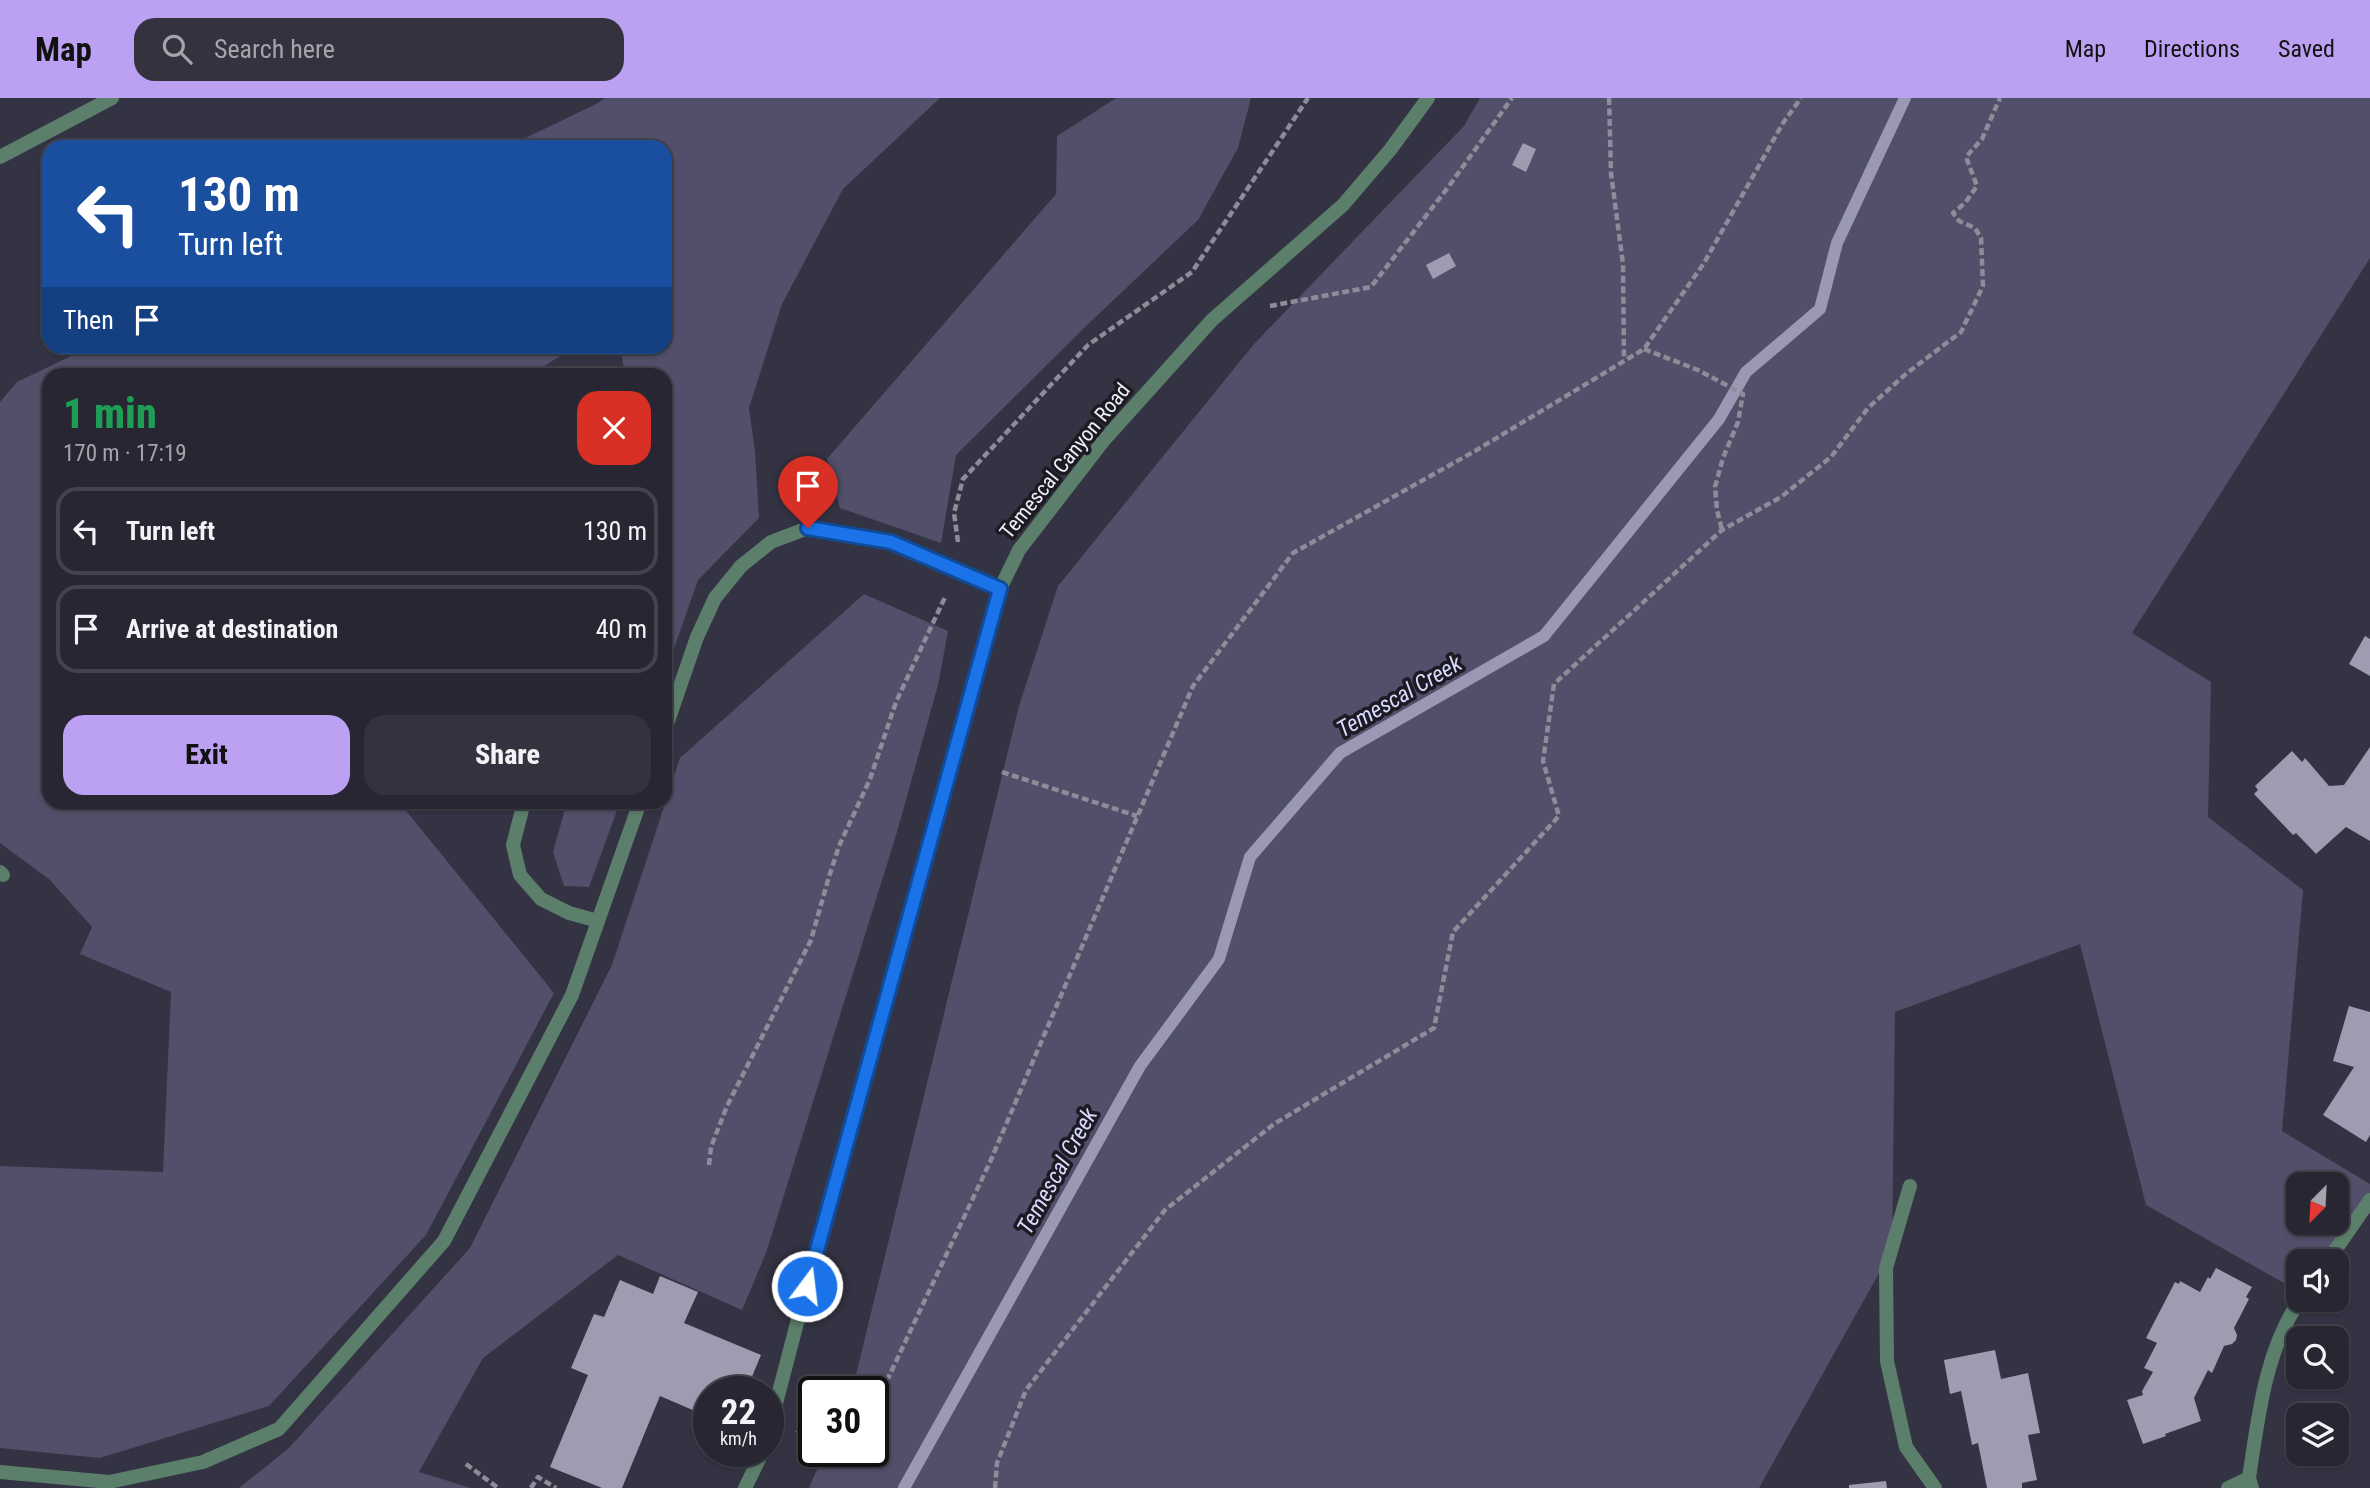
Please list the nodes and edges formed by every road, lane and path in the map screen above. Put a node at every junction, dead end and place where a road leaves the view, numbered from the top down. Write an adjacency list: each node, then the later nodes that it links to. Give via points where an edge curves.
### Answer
1 (112, 98): 8 (street)
2 (1308, 98): 13 (path, via 1192,272 1088,345 963,479 954,513)
3 (1428, 98): 14 (street, Temescal Canyon Road, via 1343,205 1212,320 1104,439 1018,550)
4 (1512, 98): 9 (path, via 1371,287)
5 (1609, 98): 11 (path, via 1611,173 1623,264)
6 (1801, 98): 10 (path, via 1704,263)
7 (2000, 98): 12 (path, via 1982,139 1966,157 1977,186 1953,213 1981,238 1983,286 1961,332 1868,408 1831,457 1781,497)
8 (0, 157)
9 (1260, 308)
10 (1644, 349): 11 (path); 12 (path, via 1743,394 1715,486)
11 (1624, 360): 20 (path, via 1475,451 1293,553 1193,686)
12 (1723, 530): 37 (path, via 1554,684 1543,761 1559,816 1453,932 1434,1028 1275,1124 1165,1210 1026,1390 998,1463)
13 (959, 549)
14 (1000, 589): 16 (street, via 891,542 808,528 771,542 741,566 715,598); 27 (street, Temescal Canyon Road)
15 (948, 591): 22 (path, via 896,702 870,779 831,869 811,940 727,1106)
16 (672, 710)
17 (1002, 772): 20 (path)
18 (522, 809): 21 (street, via 513,845 520,875 541,899)
19 (638, 809): 21 (street)
20 (1137, 816): 28 (path, via 990,1162)
21 (598, 921): 31 (street, via 572,995 444,1241 279,1429 203,1462 109,1482)
22 (709, 1165)
23 (1910, 1186): 38 (street, via 1886,1268 1887,1361 1906,1447)
24 (2370, 1200): 25 (street)
25 (2336, 1249)
26 (2292, 1312): 32 (street, via 2264,1387)
27 (783, 1376)
28 (889, 1376)
29 (466, 1464): 33 (path)
30 (755, 1467): 36 (street)
31 (0, 1472)
32 (2251, 1483): 39 (street)
33 (498, 1488)
34 (531, 1488): 35 (path, via 538,1477)
35 (556, 1488)
36 (745, 1488)
37 (995, 1488)
38 (1935, 1488)
39 (2228, 1488)

